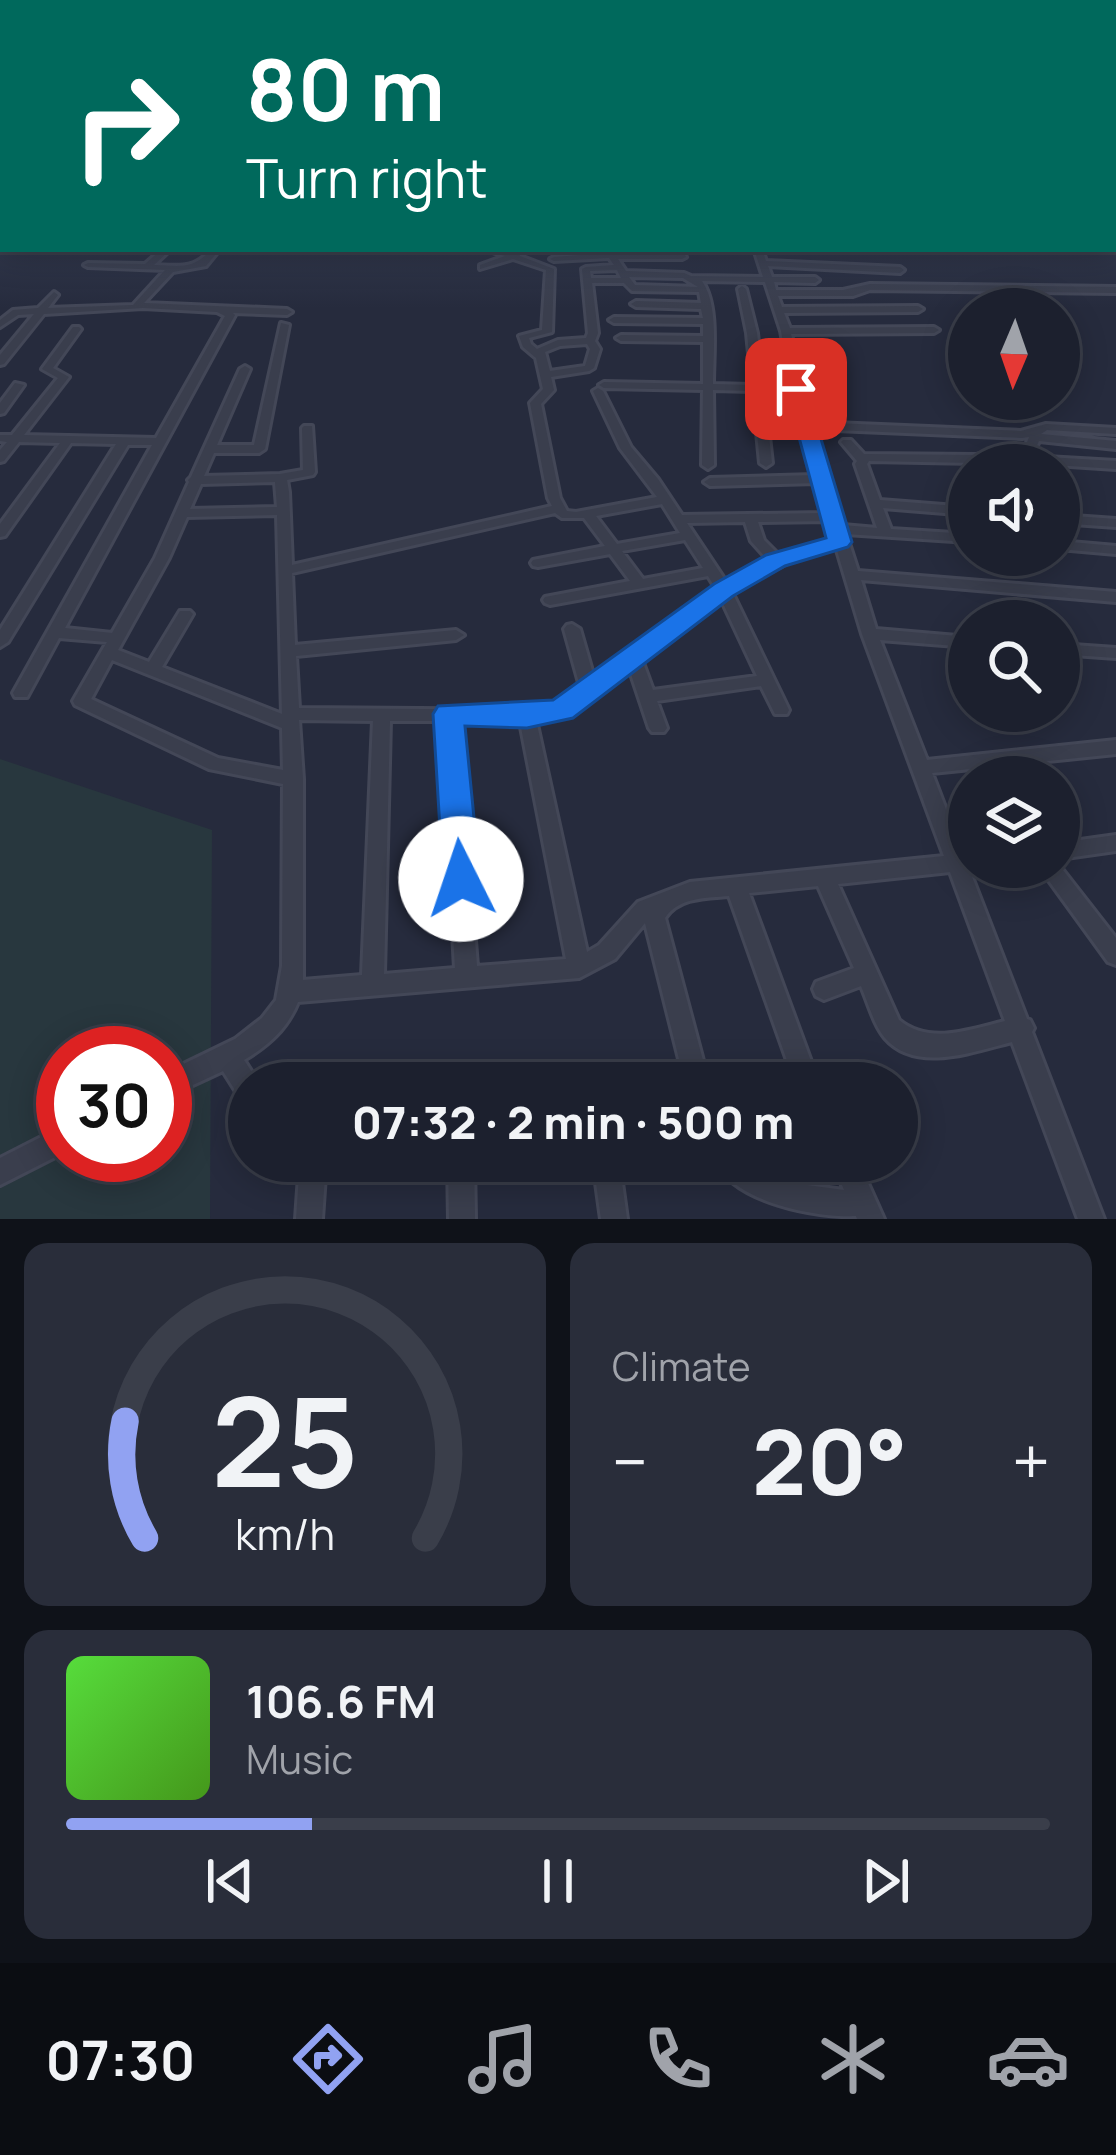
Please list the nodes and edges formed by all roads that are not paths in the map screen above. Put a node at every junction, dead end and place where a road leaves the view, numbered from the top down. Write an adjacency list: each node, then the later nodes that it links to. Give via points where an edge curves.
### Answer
1 (164, 252): 11 (street)
2 (213, 252): 13 (street, via 203,264)
3 (502, 252): 7 (street)
4 (734, 252): 17 (street)
5 (611, 254): 8 (street); 9 (street); 16 (street)
6 (859, 254): 14 (street)
7 (516, 256): 12 (street); 49 (street, via 550,269 547,332 524,334)
8 (682, 257)
9 (554, 259)
10 (88, 265): 11 (street)
11 (147, 267): 13 (street)
12 (483, 267)
13 (174, 268): 31 (street)
14 (860, 268): 15 (street); 17 (street); 20 (street)
15 (900, 270)
16 (625, 274): 18 (street); 21 (street, via 637,288); 48 (street, via 588,280)
17 (766, 274): 18 (street); 19 (street); 25 (street); 33 (street); 44 (street)
18 (691, 278): 21 (street)
19 (815, 280)
20 (870, 286): 23 (street); 25 (street)
21 (704, 290): 30 (street)
22 (742, 290): 55 (street)
23 (1116, 290)
24 (90, 293): 32 (street)
25 (843, 293): 26 (street)
26 (910, 294)
27 (54, 295): 36 (street)
28 (30, 297): 37 (street)
29 (636, 304): 30 (street)
30 (706, 306): 39 (street)
31 (139, 307): 32 (street); 35 (street)
32 (79, 309): 36 (street); 43 (street)
33 (858, 309): 34 (street); 42 (street)
34 (918, 309)
35 (227, 310): 66 (street); 70 (street, via 286,318 259,449)
36 (40, 311): 37 (street); 50 (street)
37 (16, 312): 40 (street)
38 (614, 320): 39 (street)
39 (707, 321): 47 (street)
40 (0, 324)
41 (934, 330): 42 (street)
42 (873, 331): 44 (street)
43 (71, 332): 45 (street); 63 (street, via 46,371 64,376)
44 (786, 332): 56 (street)
45 (50, 338)
46 (620, 338): 47 (street)
47 (707, 339): 53 (street)
48 (590, 341): 49 (street); 52 (street, via 589,368)
49 (538, 355): 52 (street)
50 (0, 362)
51 (245, 369): 70 (street)
52 (544, 375): 84 (street, via 549,390 535,403)
53 (707, 384): 55 (street); 76 (street); 82 (street, via 601,388 626,448)
54 (19, 385): 57 (street)
55 (757, 387): 56 (street); 74 (street)
56 (796, 389): 58 (street)
57 (0, 411)
58 (806, 424): 61 (street); 79 (street)
59 (308, 428): 78 (street, via 309,472)
60 (1116, 431): 61 (street, via 1046,427)
61 (1036, 435): 68 (street); 69 (street)
62 (0, 439): 63 (street)
63 (19, 439): 64 (street); 71 (street)
64 (68, 441): 65 (street); 95 (street)
65 (124, 441): 66 (street); 116 (street)
66 (157, 442): 112 (street)
67 (848, 442): 73 (street)
68 (1032, 444)
69 (1116, 445)
70 (210, 449): 80 (street)
71 (0, 458)
72 (948, 459): 73 (street)
73 (863, 460): 83 (street)
74 (766, 463)
75 (1080, 463): 77 (street)
76 (708, 465)
77 (1116, 465)
78 (280, 478): 80 (street); 86 (street)
79 (822, 478): 81 (street); 93 (street)
80 (194, 480): 87 (street)
81 (710, 482)
82 (666, 500): 88 (street); 90 (street)
83 (875, 503): 85 (street); 94 (street)
84 (557, 509): 88 (street); 103 (street)
85 (948, 509)
86 (283, 511): 87 (street); 103 (street)
87 (181, 513): 117 (street)
88 (588, 514): 99 (street)
89 (750, 518): 90 (street); 93 (street); 101 (street)
90 (679, 519): 96 (street)
91 (1080, 520): 92 (street)
92 (1116, 523)
93 (836, 529): 94 (street); 101 (street); 105 (street)
94 (885, 532): 97 (street)
95 (0, 533)
96 (689, 535): 99 (street); 104 (street)
97 (948, 536)
98 (1080, 547): 100 (street)
99 (614, 549): 102 (street); 106 (street)
100 (1116, 550)
101 (776, 560): 107 (street)
102 (538, 563)
103 (289, 570): 119 (street)
104 (712, 571): 106 (street); 107 (street)
105 (851, 575): 108 (street); 113 (street)
106 (639, 584): 109 (street)
107 (724, 590): 121 (street); 123 (street)
108 (1116, 597)
109 (550, 600)
110 (184, 614): 122 (street)
111 (572, 629): 125 (street)
112 (54, 632): 117 (street); 124 (street)
113 (869, 634): 115 (street); 134 (street)
114 (456, 635): 119 (street)
115 (948, 640)
116 (0, 642)
117 (112, 645): 122 (street); 135 (street, via 82,694 85,706 215,764)
118 (1080, 650): 120 (street)
119 (291, 651): 131 (street)
120 (1116, 653)
121 (634, 660): 125 (street); 126 (street)
122 (154, 668): 131 (street)
123 (766, 680): 126 (street); 127 (street)
124 (21, 693)
125 (590, 693): 130 (street, via 562,710)
126 (647, 697): 132 (street)
127 (781, 710)
128 (382, 714): 129 (street); 131 (street); 149 (street)
129 (449, 714): 130 (street); 148 (street)
130 (527, 716): 146 (street)
131 (293, 719): 135 (street)
132 (658, 728)
133 (1116, 747): 134 (street)
134 (924, 767): 136 (street)
135 (294, 779): 151 (street)
136 (948, 824)
137 (1116, 843): 138 (street)
138 (1080, 847)
139 (948, 864): 140 (street)
140 (824, 876): 141 (street); 147 (street)
141 (736, 886): 144 (street); 156 (street)
142 (973, 888): 152 (street)
143 (1065, 888): 145 (street)
144 (668, 899): 146 (street, via 645,908 607,952); 155 (street, via 654,916)
145 (1116, 955)
146 (578, 968): 148 (street)
147 (867, 974): 150 (street); 152 (street, via 902,1042 940,1045)
148 (467, 977): 149 (street)
149 (373, 986): 151 (street)
150 (824, 989)
151 (290, 992): 153 (street, via 259,1037)
152 (1022, 1028): 169 (street)
153 (226, 1054): 154 (street); 157 (street)
154 (231, 1062)
155 (692, 1062)
156 (799, 1062)
157 (192, 1072)
158 (36, 1153): 159 (street)
159 (0, 1172)
160 (312, 1182): 166 (street)
161 (462, 1182): 167 (street)
162 (609, 1182): 168 (street)
163 (758, 1182): 165 (street, via 789,1198)
164 (855, 1182): 165 (street)
165 (868, 1211)
166 (309, 1219)
167 (463, 1219)
168 (614, 1219)
169 (1090, 1219)

